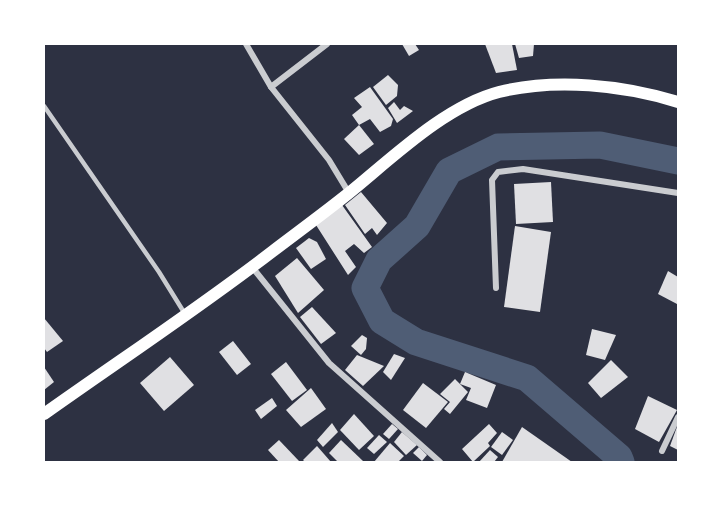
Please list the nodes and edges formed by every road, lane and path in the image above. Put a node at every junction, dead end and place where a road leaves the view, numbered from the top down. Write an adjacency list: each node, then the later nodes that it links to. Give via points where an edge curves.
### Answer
1 (246, 44): 3 (street)
2 (327, 44): 3 (street)
3 (271, 87): 6 (street, via 329,160)
4 (678, 102): 6 (main road, via 612,89 550,84 497,93 452,114 410,141)
5 (44, 106): 10 (lane)
6 (349, 193): 8 (main road)
7 (678, 193): 9 (street, via 524,169 498,172 492,180)
8 (252, 267): 10 (main road); 14 (street, via 328,363)
9 (496, 288)
10 (185, 314): 11 (main road)
11 (44, 414)
12 (678, 417): 13 (street)
13 (662, 451)
14 (440, 462)

